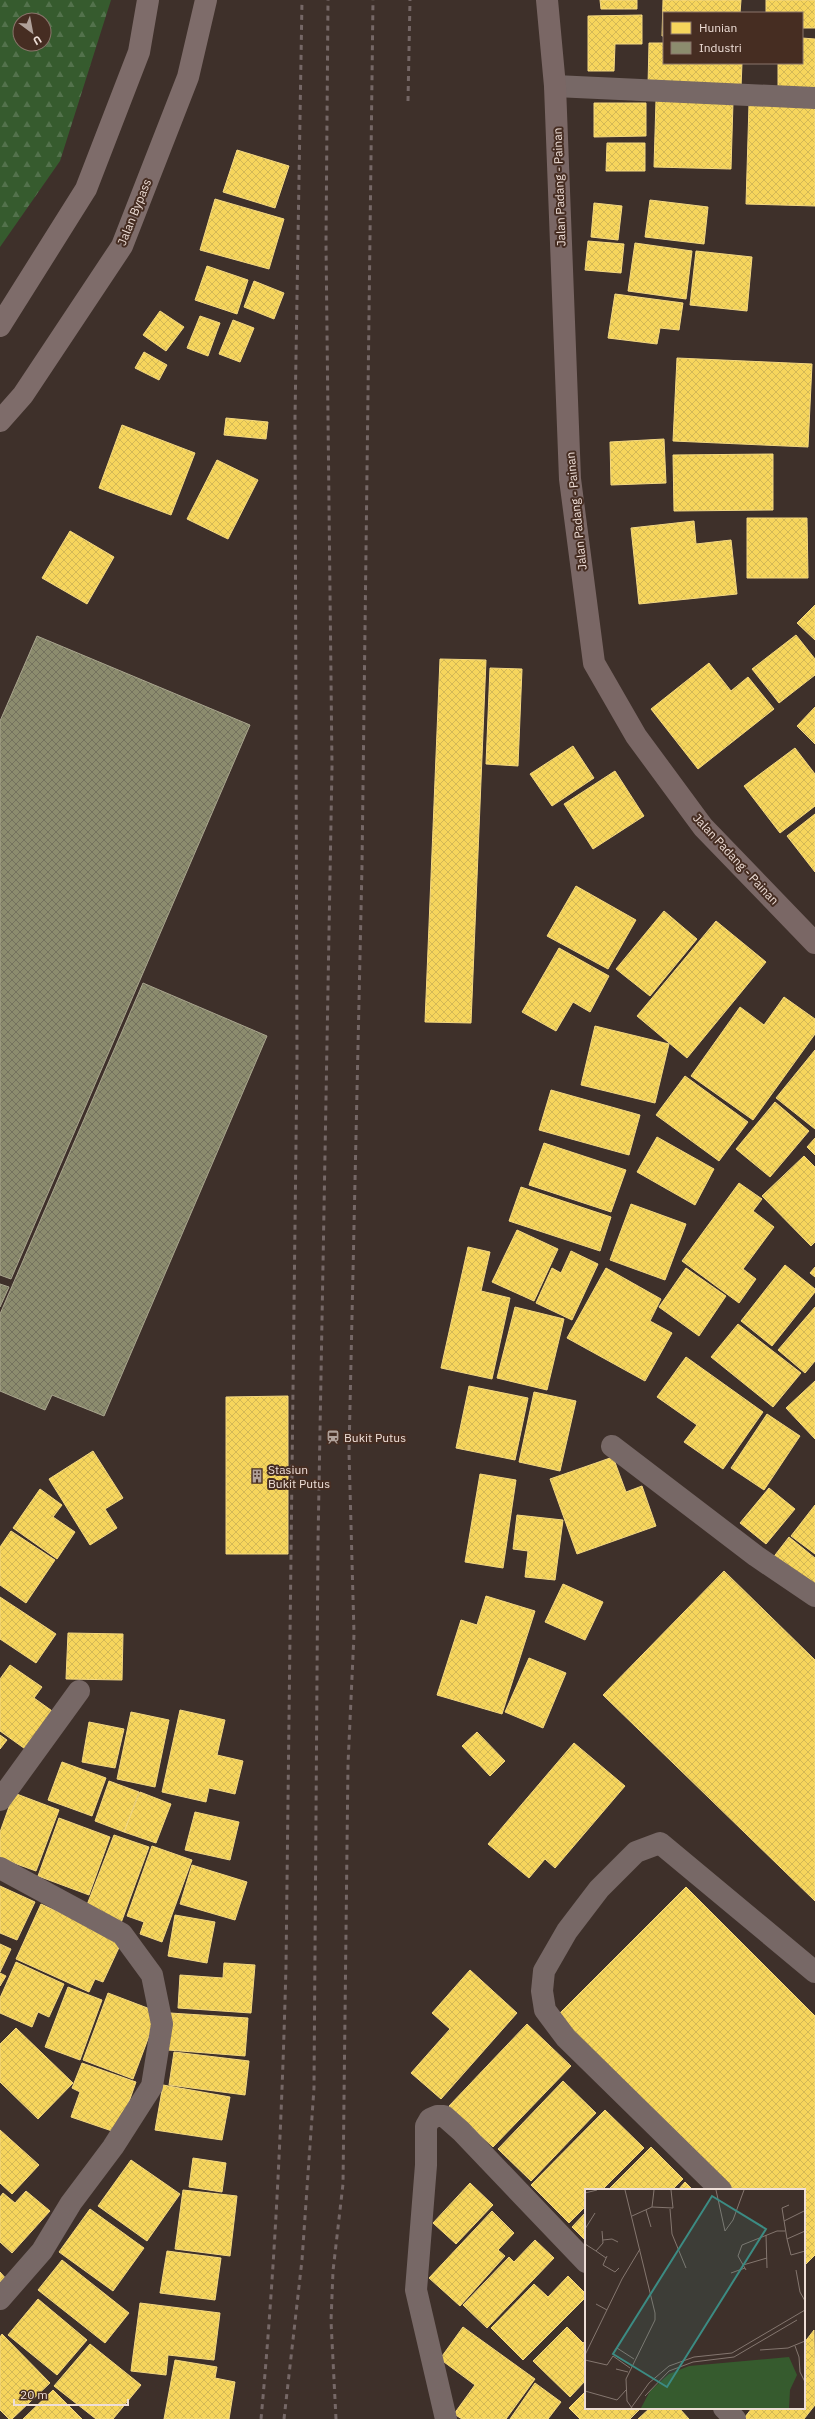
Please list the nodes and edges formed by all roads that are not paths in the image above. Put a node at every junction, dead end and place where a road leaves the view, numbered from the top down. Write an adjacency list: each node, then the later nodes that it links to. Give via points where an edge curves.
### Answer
1 (148, 0): 6 (highway, via 139,52 86,189)
2 (206, 0): 7 (highway, Jalan Bypass, via 188,77 122,246 23,395)
3 (547, 0): 4 (main road, Jalan Padang - Painan)
4 (555, 86): 5 (street); 8 (main road, Jalan Padang - Painan, via 570,479 594,662 636,736 703,827)
5 (815, 98)
6 (0, 326)
7 (0, 421)
8 (815, 942)
9 (612, 1446): 10 (street, via 756,1556)
10 (815, 1596)
11 (79, 1691): 12 (street)
12 (0, 1800)
13 (0, 1868): 17 (street, via 122,1934 152,1974 162,2024 152,2086 113,2147 71,2203 42,2251)
14 (815, 1972): 15 (street, via 660,1843 636,1852 599,1889 567,1931 544,1970 542,1991 545,2010 566,2038)
15 (719, 2189)
16 (585, 2261): 19 (street, via 461,2131 444,2116 430,2119 426,2126 426,2165 416,2290)
17 (0, 2299)
18 (725, 2409): 20 (street)
19 (446, 2419)
20 (735, 2419)

